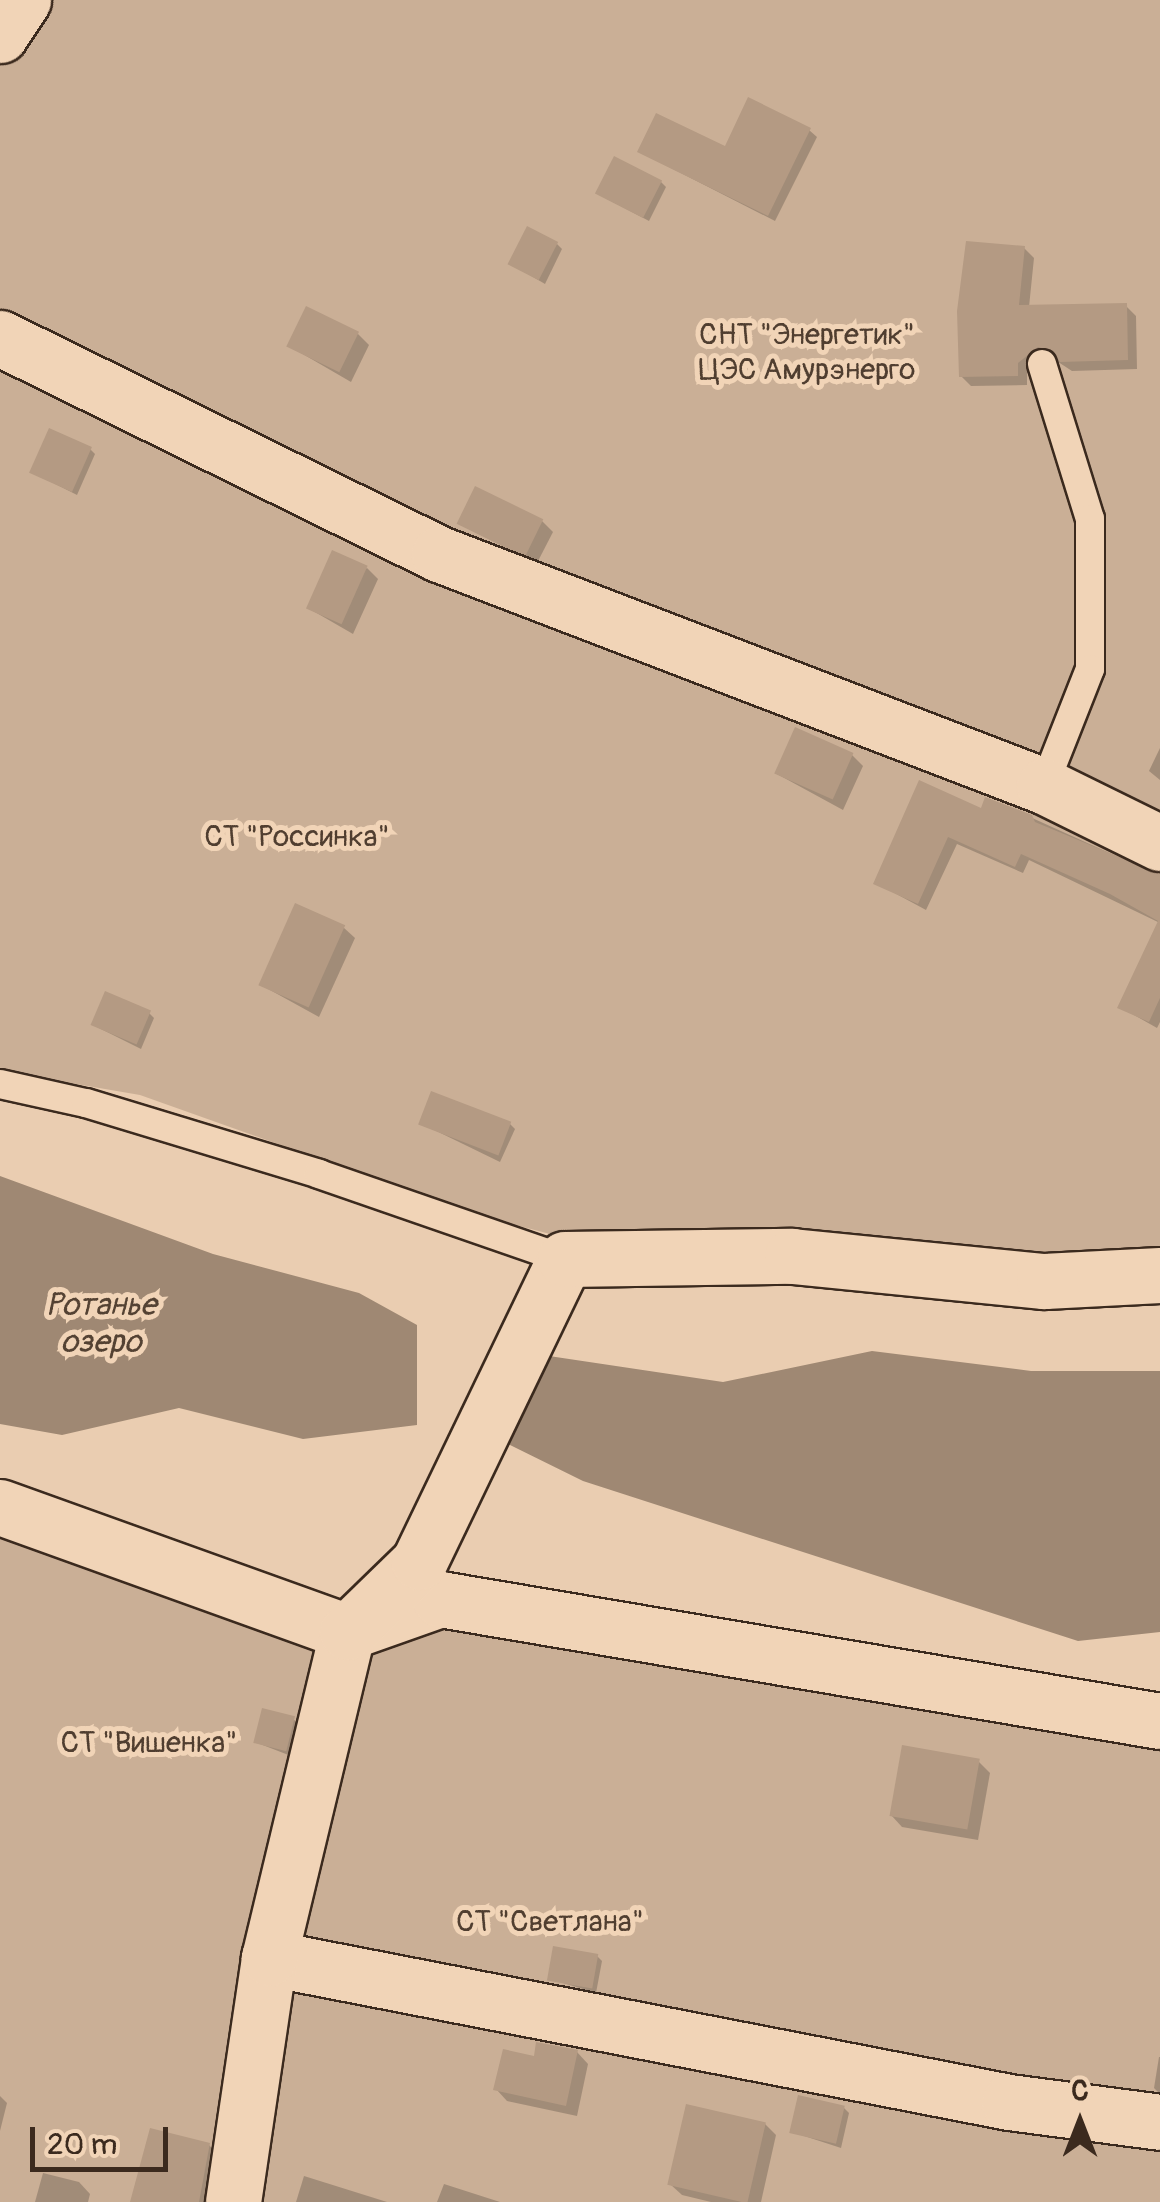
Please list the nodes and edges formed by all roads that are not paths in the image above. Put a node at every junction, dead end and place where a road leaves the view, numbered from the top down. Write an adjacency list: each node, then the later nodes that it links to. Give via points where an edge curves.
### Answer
1 (23, 0): 2 (street)
2 (0, 35)
3 (0, 338): 5 (street, via 439,554)
4 (1042, 364): 5 (lane, via 1090,519 1090,669)
5 (1044, 786): 6 (street)
6 (1160, 843)
7 (0, 1084): 8 (lane, via 86,1103 319,1174)
8 (565, 1259): 9 (street, via 792,1256 1044,1281); 11 (street, via 419,1562)
9 (1160, 1274)
10 (0, 1507): 11 (street)
11 (347, 1632): 12 (street, via 440,1599); 13 (street)
12 (1160, 1720)
13 (269, 1958): 14 (street, via 1009,2102); 15 (street)
14 (1160, 2122)
15 (233, 2202)

